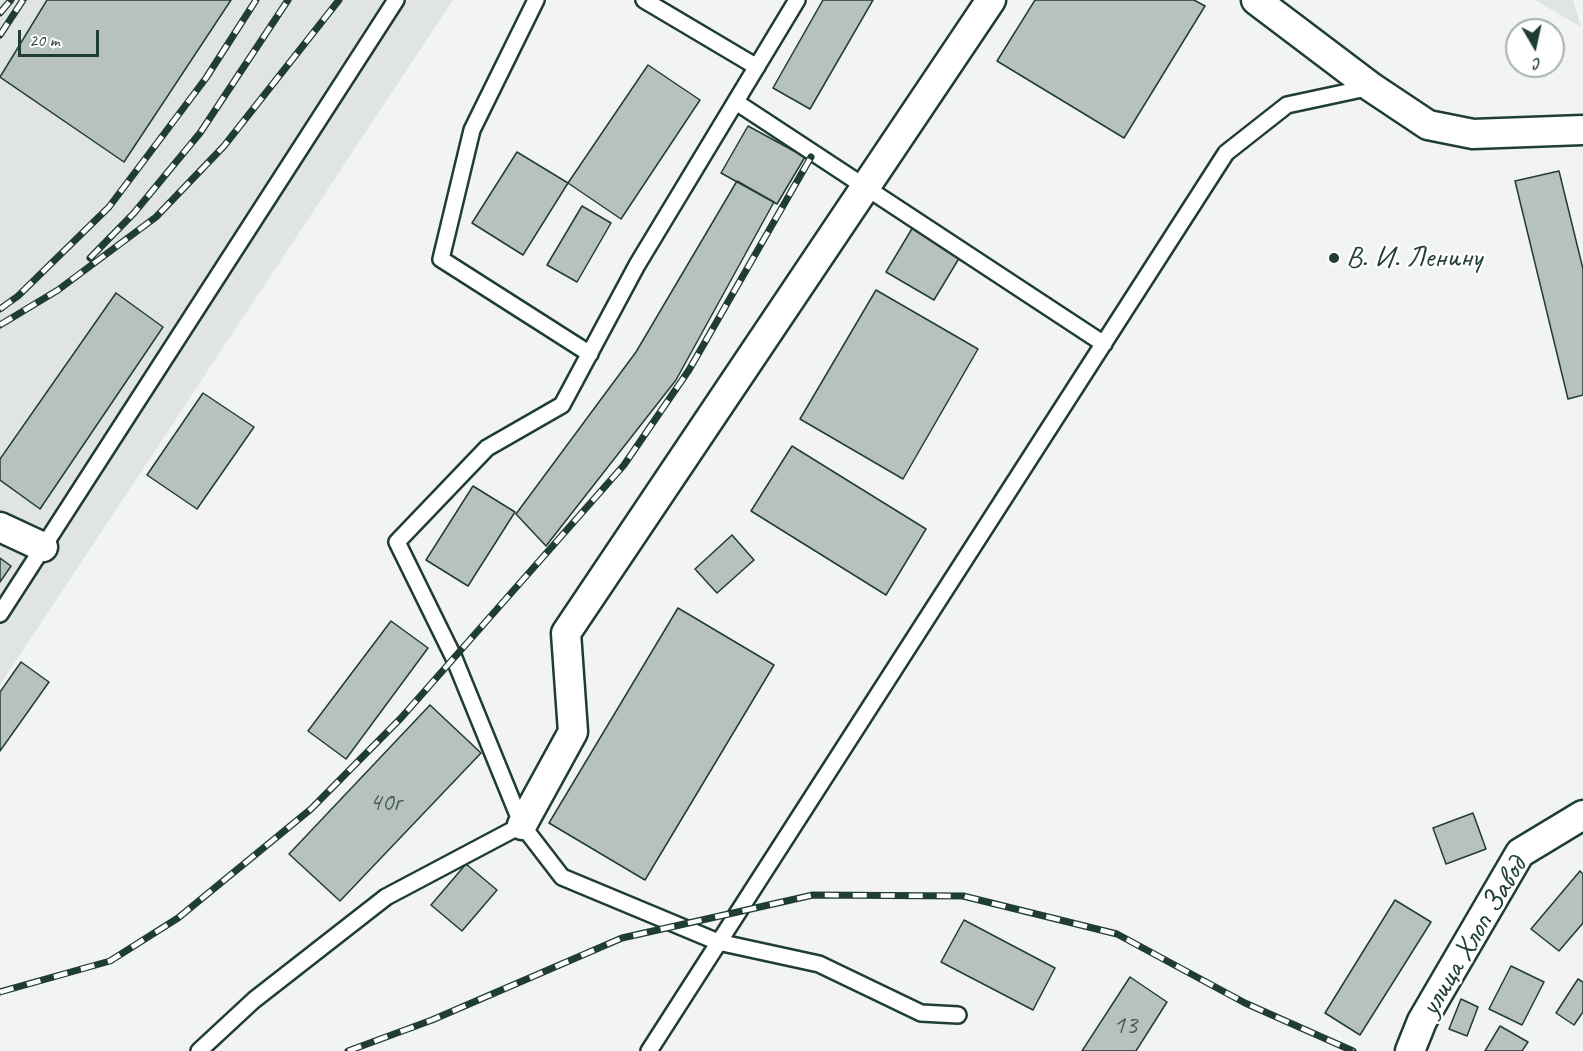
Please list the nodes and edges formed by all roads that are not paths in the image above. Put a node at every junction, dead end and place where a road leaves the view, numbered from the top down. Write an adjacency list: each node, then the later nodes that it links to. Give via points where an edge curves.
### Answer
1 (396, 0): 15 (lane)
2 (536, 0): 13 (lane, via 472,130 441,259)
3 (644, 0): 7 (lane)
4 (797, 0): 7 (lane)
5 (990, 0): 11 (street)
6 (1256, 0): 8 (street)
7 (757, 67): 9 (lane)
8 (1371, 87): 10 (street, via 1428,125 1473,134); 12 (lane, via 1287,105 1227,153)
9 (736, 102): 11 (lane); 13 (lane, via 637,265)
10 (1583, 129)
11 (867, 186): 12 (lane); 18 (street, via 566,633 573,732)
12 (1104, 344): 19 (lane)
13 (590, 354): 18 (lane, via 562,405 487,448 397,542 454,658)
14 (0, 527): 15 (street)
15 (44, 547): 16 (lane)
16 (0, 614)
17 (1583, 815): 23 (street, улица Хлоп Завод, via 1520,853 1422,1021)
18 (522, 825): 19 (lane, via 562,877); 21 (lane, via 386,897 254,1000)
19 (718, 942): 20 (lane, via 819,964 921,1013); 22 (lane)
20 (958, 1015)
21 (199, 1051)
22 (650, 1051)
23 (1410, 1051)

